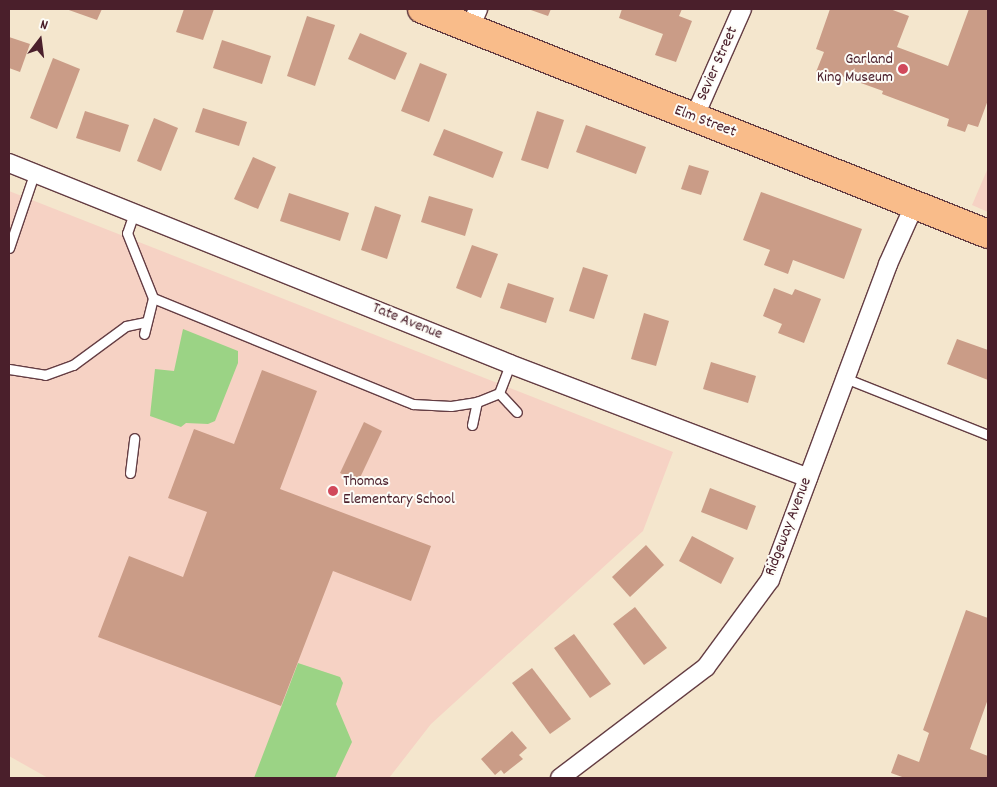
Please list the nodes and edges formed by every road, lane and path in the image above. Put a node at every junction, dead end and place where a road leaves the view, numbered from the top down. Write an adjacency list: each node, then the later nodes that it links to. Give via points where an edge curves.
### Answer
1 (422, 9): 3 (main road, Elm Street)
2 (742, 9): 4 (street, Sevier Street)
3 (474, 18): 4 (main road, Elm Street)
4 (694, 118): 7 (main road, Elm Street)
5 (9, 163): 6 (street, Tate Avenue)
6 (34, 174): 8 (street, Tate Avenue); 10 (lane)
7 (915, 204): 9 (main road, Elm Street); 16 (street, Ridgeway Avenue)
8 (134, 213): 11 (lane, via 127,233); 14 (street, Tate Avenue)
9 (988, 234)
10 (9, 248)
11 (152, 298): 12 (lane); 18 (lane, via 414,404 450,406)
12 (145, 322): 13 (lane); 15 (lane, via 126,326 73,365 45,375)
13 (144, 334)
14 (510, 364): 17 (lane); 24 (street, Tate Avenue)
15 (9, 369)
16 (845, 378): 21 (lane); 24 (street, Ridgeway Avenue)
17 (499, 393): 18 (lane); 19 (lane)
18 (477, 402): 20 (lane)
19 (517, 412)
20 (472, 424)
21 (988, 435)
22 (134, 438): 23 (lane)
23 (130, 473)
24 (808, 478): 25 (street, Ridgeway Avenue, via 770,580 706,667)
25 (560, 778)

